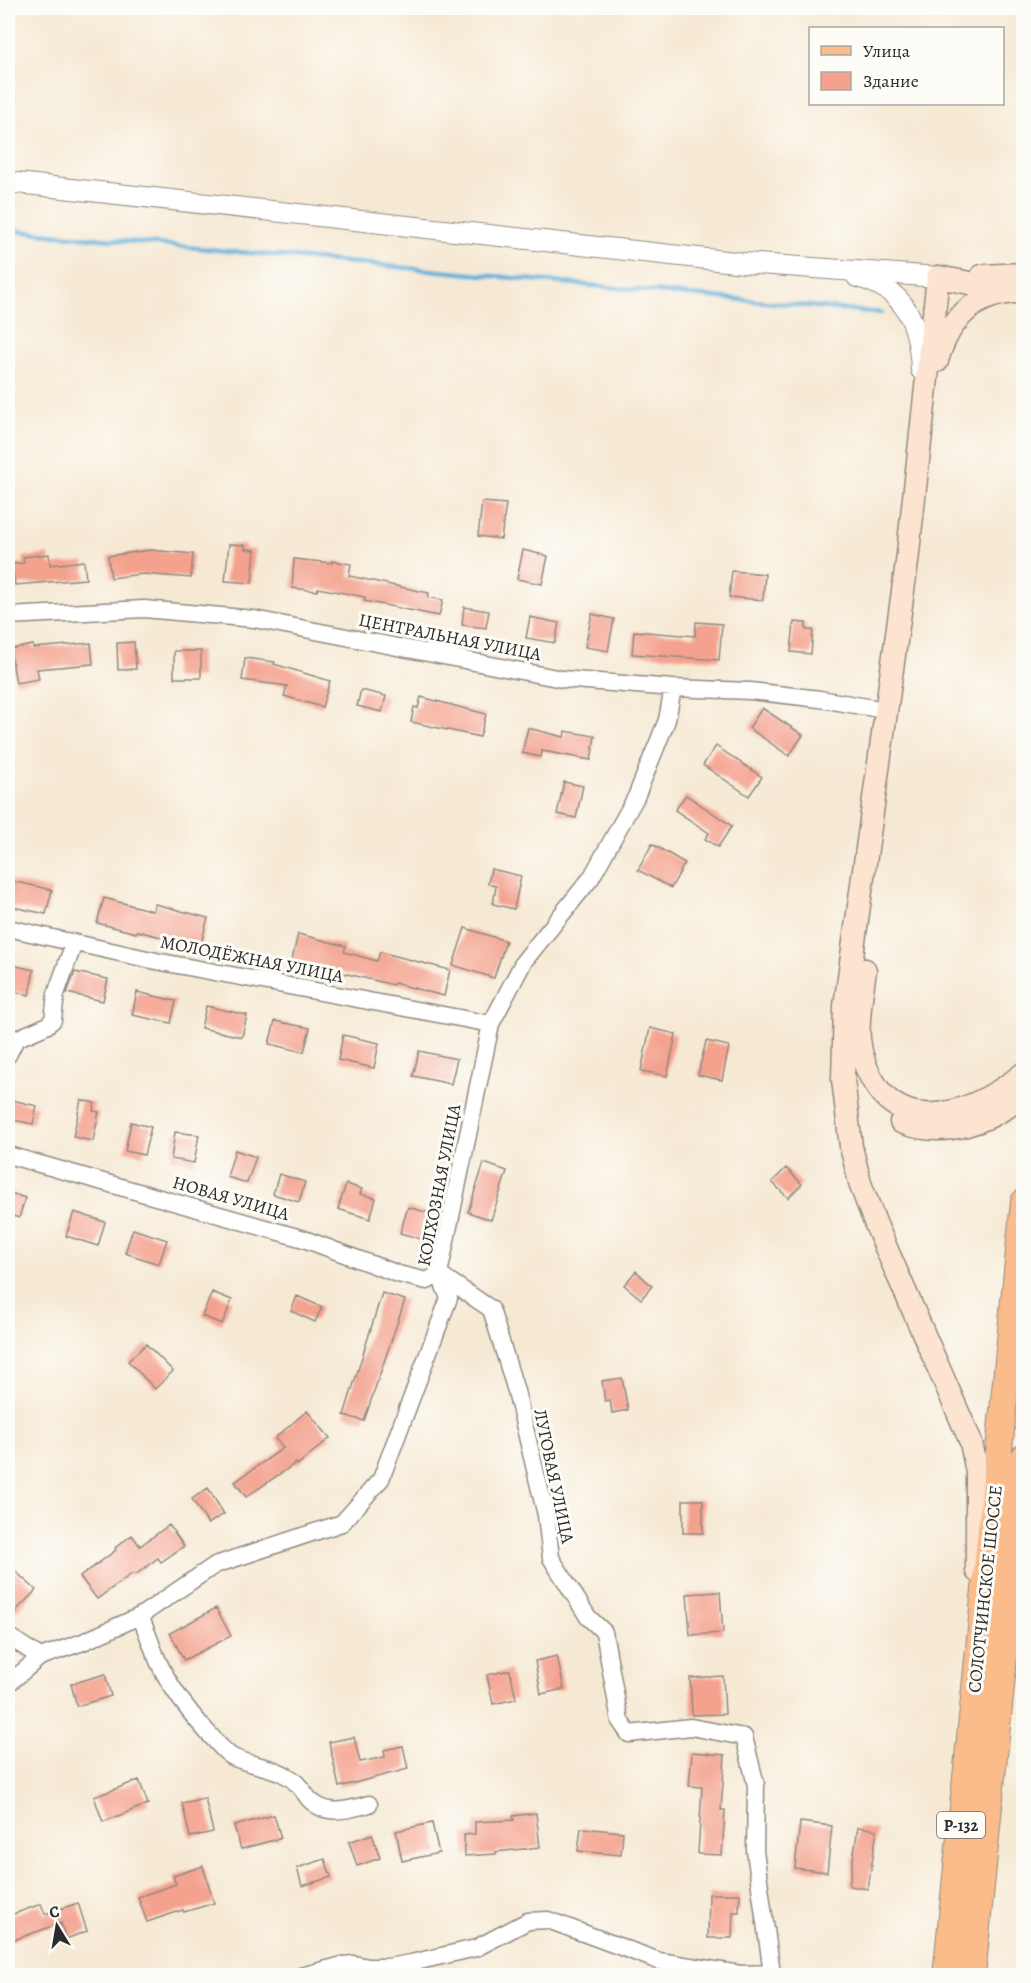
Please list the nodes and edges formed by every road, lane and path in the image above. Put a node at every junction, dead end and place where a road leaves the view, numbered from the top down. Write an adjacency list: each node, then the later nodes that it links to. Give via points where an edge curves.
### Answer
1 (8, 182): 2 (street)
2 (744, 263): 3 (street); 5 (street, via 859,278 875,283 900,300 913,322 920,351)
3 (938, 277): 4 (main road); 5 (main road)
4 (1021, 286): 5 (main road, via 986,298 954,324 940,349)
5 (922, 420): 8 (main road)
6 (8, 616): 7 (street, ЦЕНТРАЛЬНАЯ УЛИЦА, via 144,609 254,619 562,679)
7 (673, 688): 8 (street, ЦЕНТРАЛЬНАЯ УЛИЦА, via 820,699); 12 (street, КОЛХОЗНАЯ УЛИЦА, via 667,720 636,797 591,878 524,961)
8 (884, 719): 11 (main road); 14 (main road, via 886,811 859,1017 859,1040 866,1068 883,1095 895,1104 908,1111 933,1114 976,1104)
9 (8, 928): 10 (street, МОЛОДЁЖНАЯ УЛИЦА)
10 (74, 943): 12 (street, МОЛОДЁЖНАЯ УЛИЦА); 13 (street, via 56,994 51,1023 16,1039)
11 (844, 1006): 15 (main road, via 856,1075 873,1101 896,1120 922,1129 951,1128 986,1118); 25 (main road, via 843,1079 861,1186 971,1442 976,1472)
12 (491, 1024): 18 (street, КОЛХОЗНАЯ УЛИЦА)
13 (8, 1055)
14 (1023, 1073)
15 (1023, 1095)
16 (8, 1155): 18 (street, НОВАЯ УЛИЦА, via 304,1239 398,1274 427,1281)
17 (1023, 1202): 25 (main road, СОЛОТЧИНСКОЕ ШОССЕ / Р-132)
18 (439, 1274): 21 (street, КОЛХОЗНАЯ УЛИЦА, via 449,1298 381,1479 342,1523 215,1565); 28 (street, ЛУГОВАЯ УЛИЦА, via 491,1309 516,1391 546,1515 551,1558 588,1617 604,1632 620,1721 629,1734 691,1727 744,1737 756,1785 755,1851 772,1973 740,1974 660,1961 548,1920 528,1921 476,1948 403,1964 343,1965)
19 (1023, 1457): 23 (main road, СОЛОТЧИНСКОЕ ШОССЕ / Р-132)
20 (1023, 1569): 23 (main road)
21 (140, 1616): 24 (street, КОЛХОЗНАЯ УЛИЦА); 27 (street, via 174,1690 194,1718 230,1755 288,1776 310,1800 327,1811)
22 (8, 1636): 24 (street)
23 (1005, 1639): 30 (main road, СОЛОТЧИНСКОЕ ШОССЕ / Р-132)
24 (40, 1657): 26 (street)
25 (976, 1674): 29 (main road, СОЛОТЧИНСКОЕ ШОССЕ / Р-132)
26 (8, 1684)
27 (369, 1804)
28 (302, 1976)
29 (946, 1976)
30 (972, 1976)

